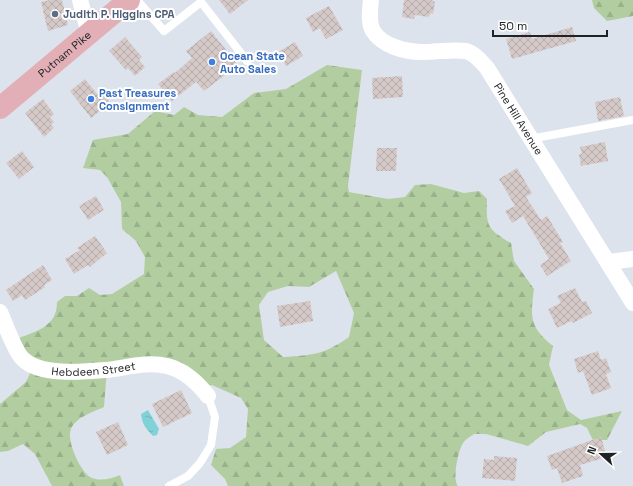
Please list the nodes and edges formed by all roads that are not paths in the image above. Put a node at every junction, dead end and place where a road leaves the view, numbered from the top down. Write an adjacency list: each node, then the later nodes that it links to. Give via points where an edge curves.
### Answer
1 (80, 0): 5 (street)
2 (130, 0): 5 (main road, Putnam Pike)
3 (137, 0): 6 (lane, via 164,32 201,2)
4 (371, 0): 9 (street, Pine Hill Avenue, via 373,30 383,41 395,47 420,52 467,51 477,57 487,68)
5 (89, 34): 7 (main road, Putnam Pike)
6 (247, 61)
7 (0, 108)
8 (633, 120): 9 (lane)
9 (530, 140): 11 (street, Pine Hill Avenue)
10 (633, 258): 11 (street)
11 (609, 262): 12 (street, Pine Hill Avenue)
12 (633, 303)
13 (0, 312): 14 (street, Hebdeen Street, via 22,358 32,367 68,371 166,365 192,378)
14 (208, 396): 15 (lane, via 215,417 211,445 188,476)
15 (169, 486)

